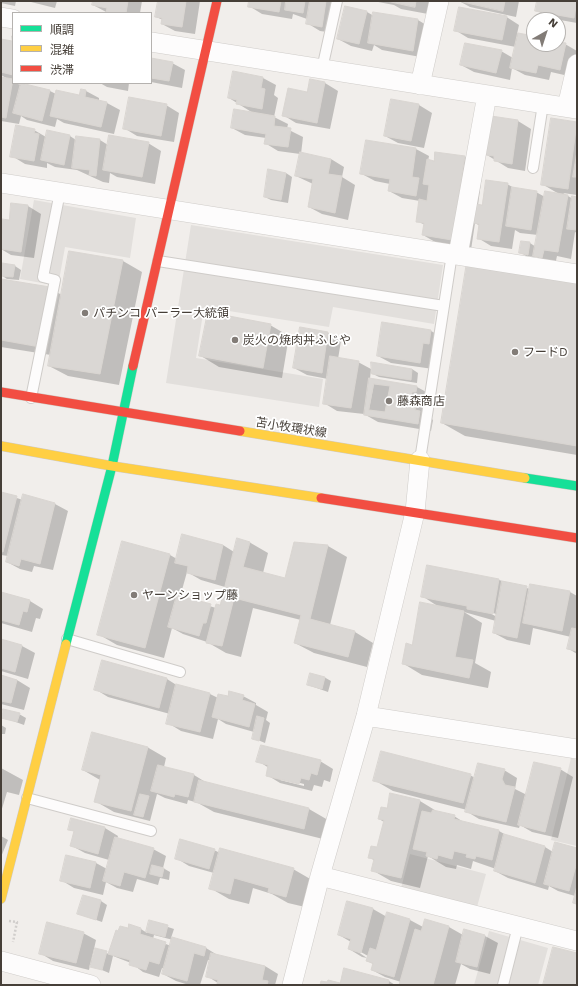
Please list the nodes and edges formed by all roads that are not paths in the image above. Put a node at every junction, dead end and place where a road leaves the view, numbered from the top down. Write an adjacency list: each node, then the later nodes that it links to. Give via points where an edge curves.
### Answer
1 (217, 1): 7 (main road)
2 (337, 1): 9 (lane)
3 (439, 1): 10 (street)
4 (1, 17): 5 (street)
5 (12, 19)
6 (152, 42): 7 (street)
7 (205, 51): 9 (street); 17 (main road)
8 (577, 64): 13 (street)
9 (322, 69): 10 (street)
10 (420, 85): 11 (street)
11 (487, 95): 12 (street); 18 (street)
12 (543, 104): 13 (street); 14 (lane)
13 (572, 108)
14 (533, 168)
15 (1, 183): 16 (street)
16 (60, 192): 17 (street); 23 (lane, via 43,277 55,280)
17 (171, 210): 18 (street); 19 (main road)
18 (455, 255): 20 (street); 21 (lane)
19 (158, 261): 21 (lane); 24 (main road)
20 (577, 274)
21 (444, 306): 26 (lane)
22 (1, 392): 23 (main road, 苫小牧環状線)
23 (31, 398): 24 (main road, 苫小牧環状線)
24 (122, 413): 26 (main road, 苫小牧環状線); 27 (main road)
25 (1, 446): 27 (main road)
26 (420, 460): 28 (main road, 苫小牧環状線); 29 (street)
27 (112, 466): 29 (main road); 31 (main road)
28 (577, 486)
29 (415, 512): 30 (main road); 33 (street)
30 (577, 538)
31 (67, 640): 32 (lane); 35 (main road)
32 (180, 672)
33 (366, 716): 34 (street); 37 (street)
34 (577, 749)
35 (26, 798): 36 (lane); 38 (main road)
36 (151, 831)
37 (320, 876): 39 (street); 43 (street)
38 (1, 899)
39 (518, 926): 40 (street); 44 (lane)
40 (577, 941)
41 (1, 961): 42 (street)
42 (91, 985)
43 (292, 985)
44 (503, 985)

